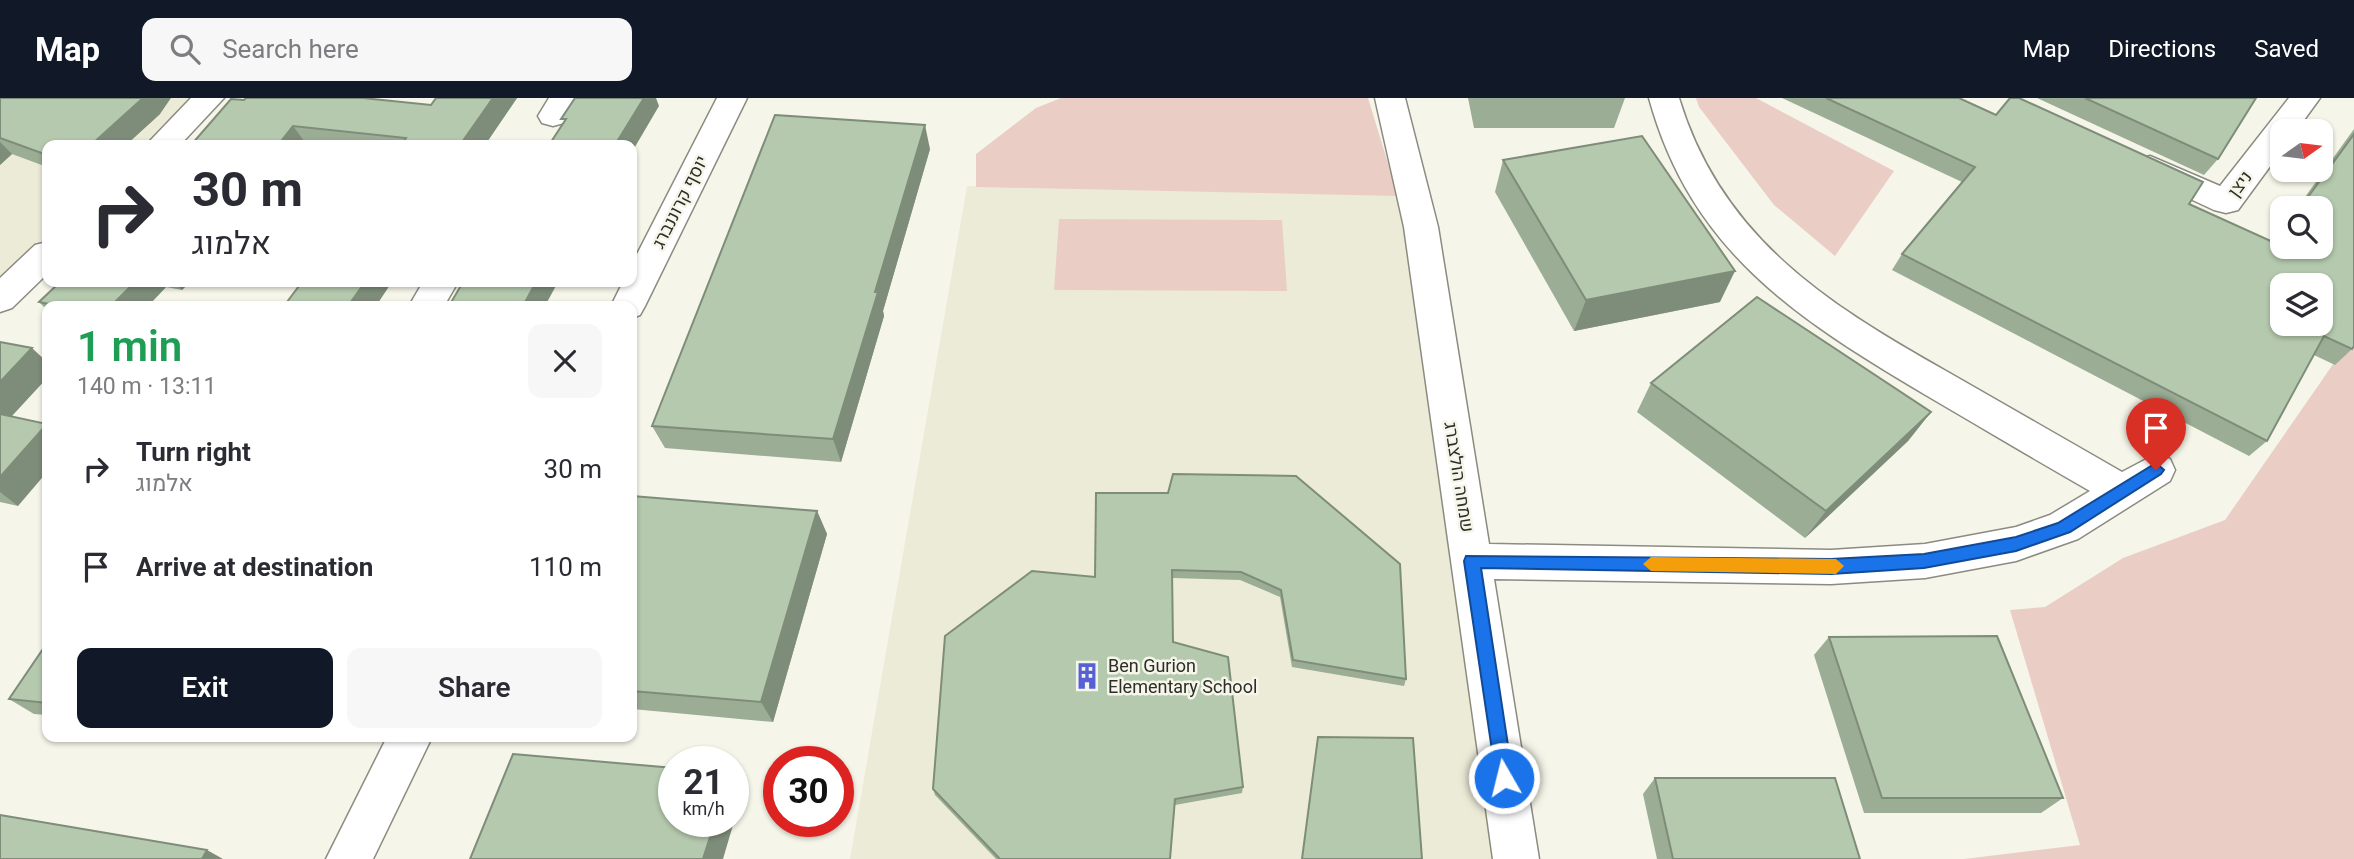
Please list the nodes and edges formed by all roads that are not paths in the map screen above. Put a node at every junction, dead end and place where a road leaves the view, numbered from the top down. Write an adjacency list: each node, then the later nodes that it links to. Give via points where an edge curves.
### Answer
1 (209, 98): 6 (street)
2 (732, 98): 9 (street, יוסף קרוננברג)
3 (1390, 98): 13 (street, שמחה הולצברג, via 1420,227)
4 (1664, 98): 12 (street, via 1685,156 1714,203 1792,290 1856,336)
5 (2305, 98): 7 (street, ניצן, via 2226,202)
6 (167, 140)
7 (2127, 156)
8 (42, 259): 10 (street)
9 (641, 259)
10 (0, 299)
11 (2156, 470): 12 (street)
12 (2124, 492): 13 (street, via 2064,527 2016,544 1924,561 1831,567)
13 (1472, 561): 16 (street, שמחה הולצברג)
14 (407, 742): 15 (street)
15 (348, 859)
16 (1516, 859)

